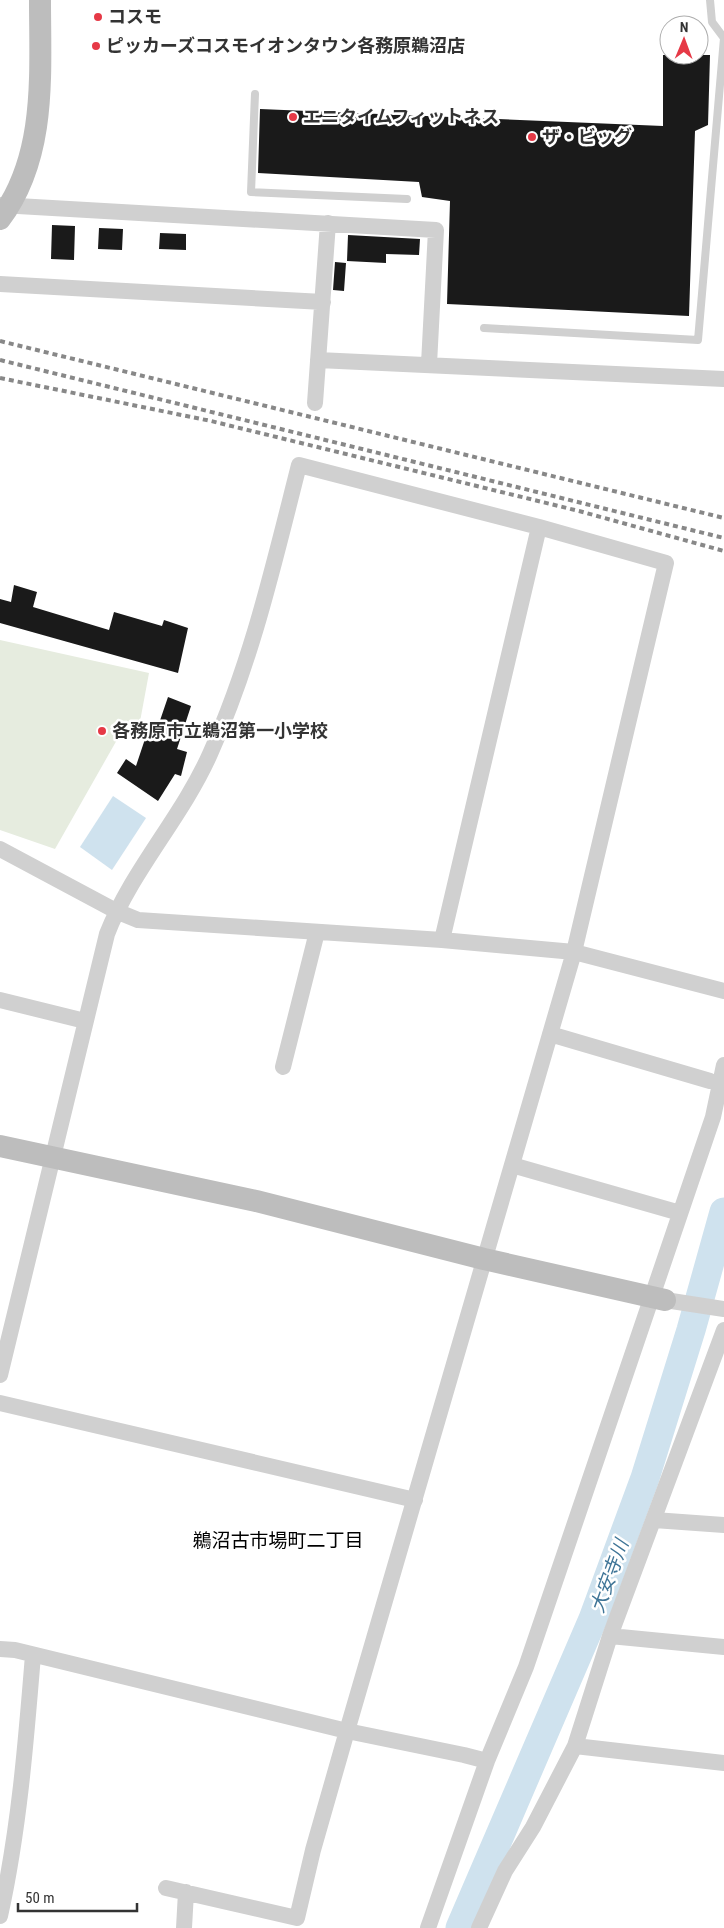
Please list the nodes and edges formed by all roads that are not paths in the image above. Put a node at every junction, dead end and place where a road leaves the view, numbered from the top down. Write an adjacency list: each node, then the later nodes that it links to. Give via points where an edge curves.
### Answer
1 (40, 0): 5 (street, via 40,81 35,137 30,160)
2 (710, 0): 9 (lane, via 712,22 724,38 698,340)
3 (255, 94): 4 (lane, via 251,192)
4 (407, 199)
5 (3, 210): 6 (street)
6 (328, 224): 8 (street); 11 (street, via 436,230)
7 (0, 284): 8 (street)
8 (322, 302): 10 (street)
9 (484, 328)
10 (318, 360): 11 (street); 13 (street)
11 (429, 364): 12 (street)
12 (724, 379)
13 (315, 403)
14 (539, 527): 16 (street, via 299,465 258,627 210,754 183,807); 18 (street); 19 (street, via 666,563)
15 (0, 849): 16 (street)
16 (116, 911): 17 (street, via 138,920); 22 (street, via 106,934)
17 (317, 932): 18 (street); 25 (street)
18 (442, 940): 19 (street)
19 (574, 952): 20 (street); 23 (street)
20 (724, 991)
21 (0, 1000): 22 (street)
22 (85, 1021): 28 (street)
23 (550, 1034): 26 (street); 29 (street)
24 (724, 1065): 32 (street, via 713,1117)
25 (283, 1067)
26 (710, 1081)
27 (0, 1146): 28 (street)
28 (54, 1159): 31 (street, via 256,1202); 35 (street)
29 (512, 1165): 30 (street); 31 (street)
30 (673, 1211)
31 (484, 1259): 32 (street); 37 (street)
32 (659, 1299): 33 (street); 46 (street, via 526,1667)
33 (723, 1309)
34 (724, 1330): 38 (street)
35 (0, 1375)
36 (0, 1403): 37 (street)
37 (415, 1500): 44 (street)
38 (654, 1520): 39 (street); 40 (street)
39 (724, 1526)
40 (610, 1636): 41 (street); 45 (street)
41 (724, 1647)
42 (0, 1649): 43 (street)
43 (33, 1655): 44 (street); 50 (street, via 16,1827)
44 (347, 1731): 46 (street); 49 (street, via 297,1918)
45 (575, 1746): 47 (street); 53 (street, via 533,1827 505,1871)
46 (487, 1761): 52 (street)
47 (724, 1763)
48 (166, 1888): 49 (street)
49 (186, 1892): 51 (street)
50 (0, 1916)
51 (184, 1928)
52 (428, 1928)
53 (479, 1928)

